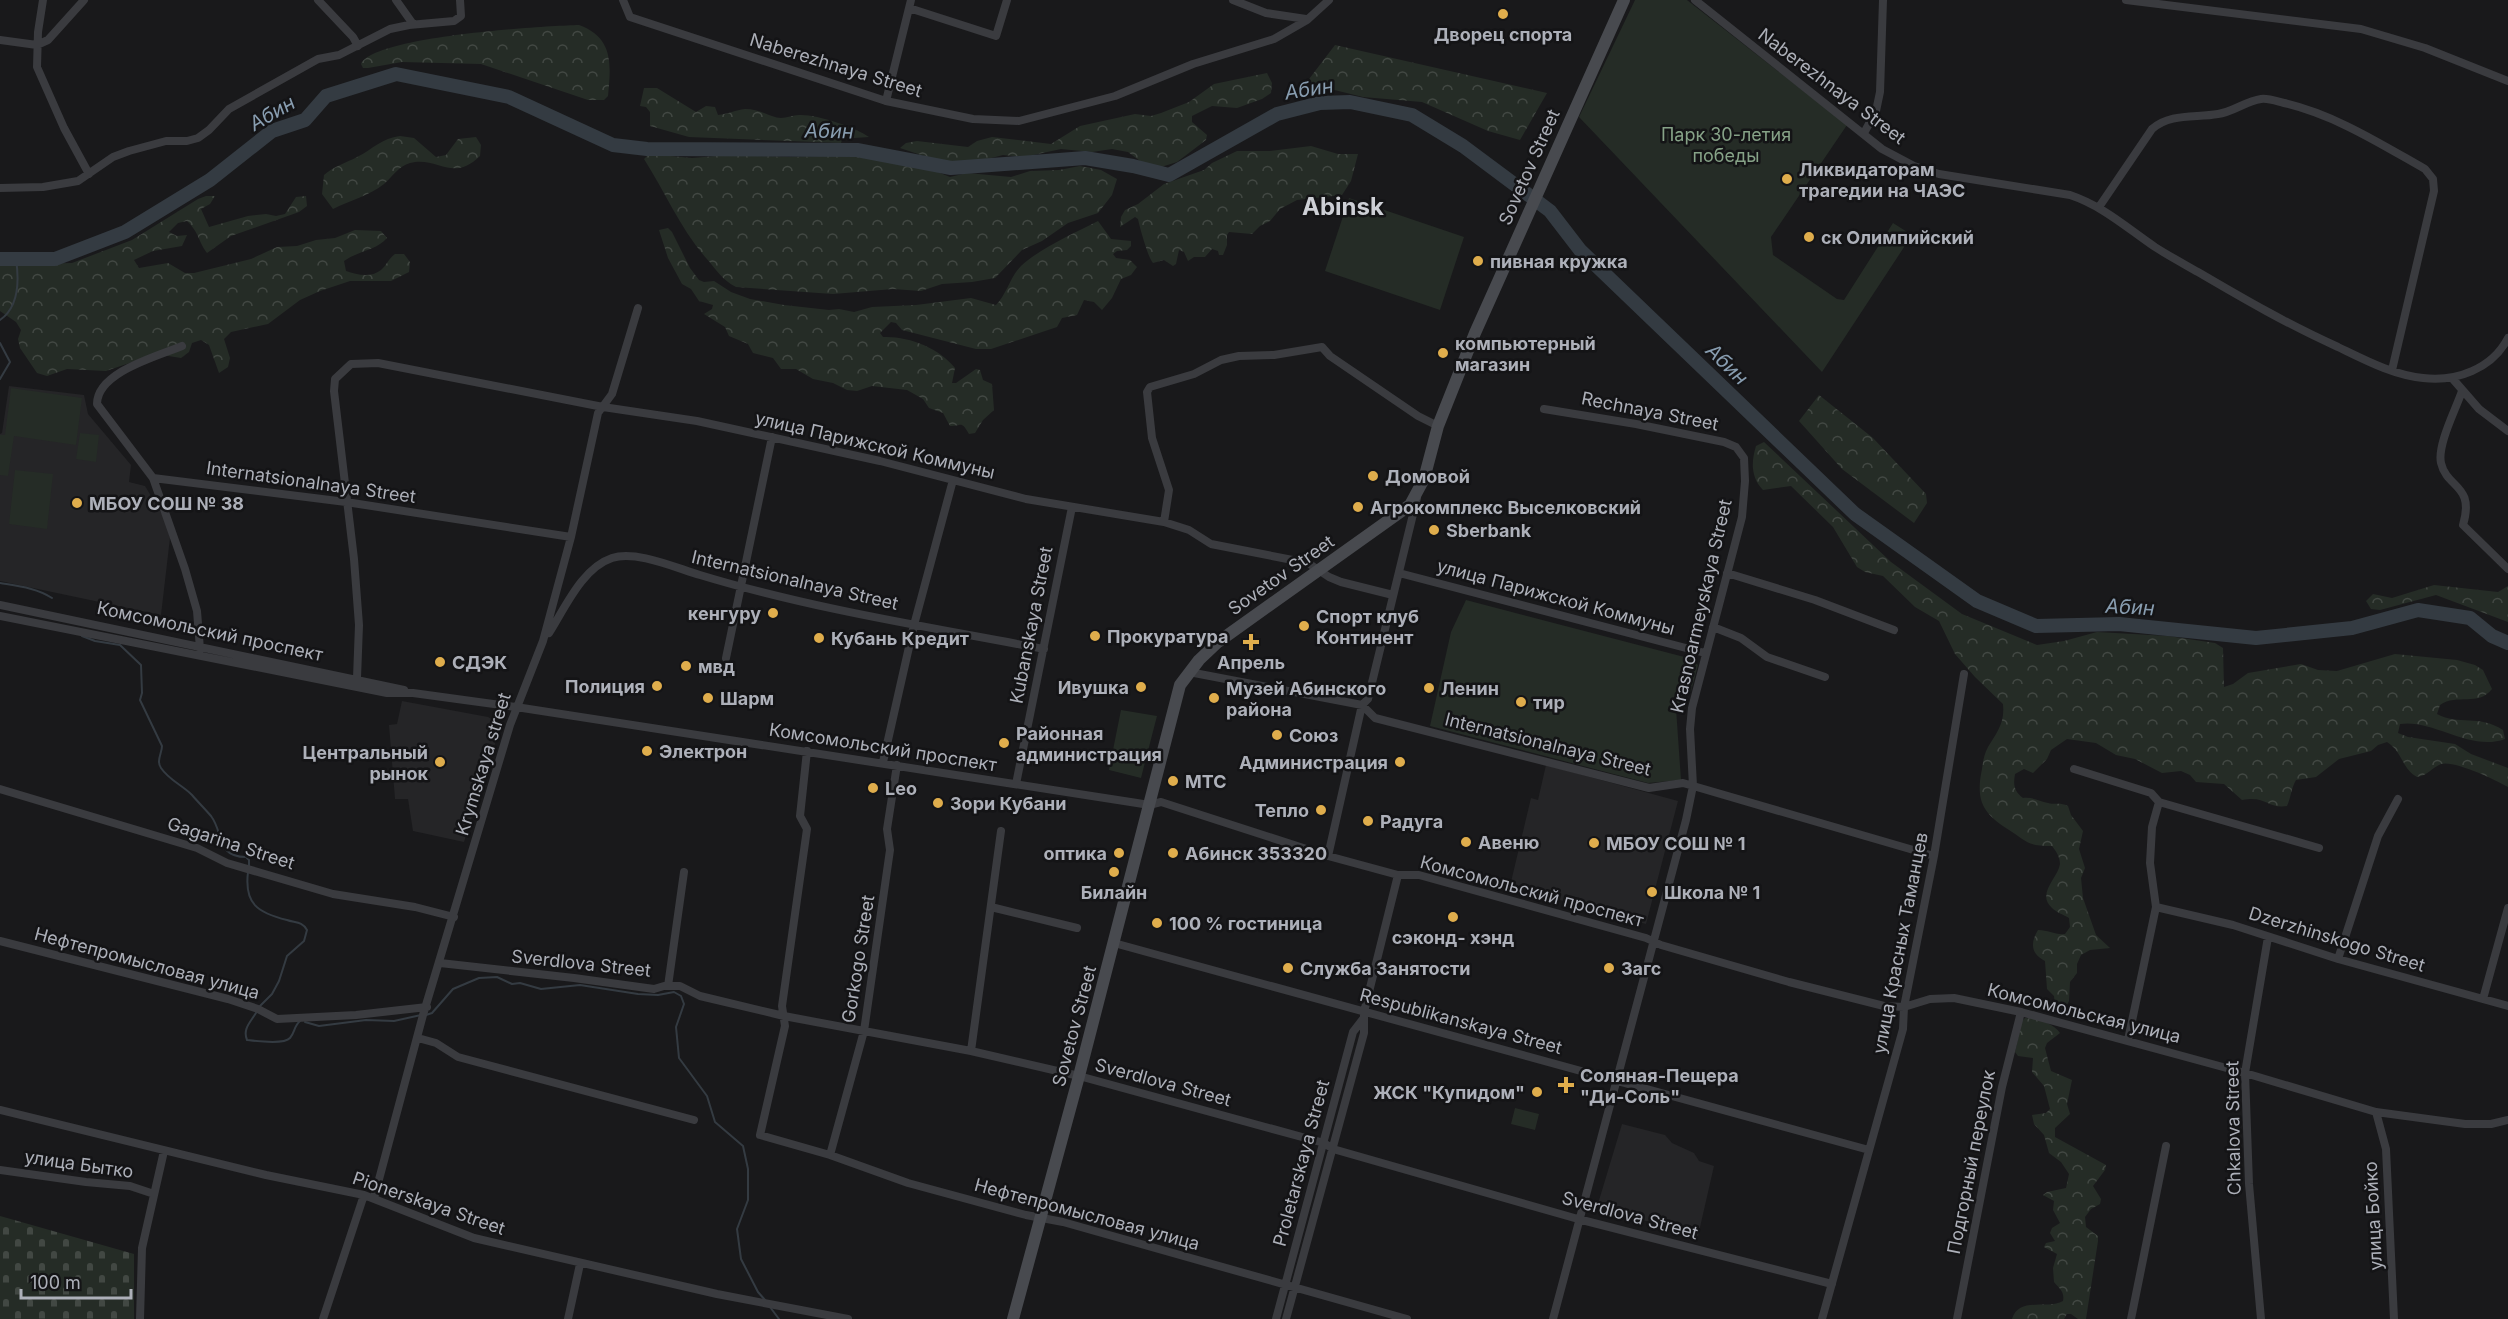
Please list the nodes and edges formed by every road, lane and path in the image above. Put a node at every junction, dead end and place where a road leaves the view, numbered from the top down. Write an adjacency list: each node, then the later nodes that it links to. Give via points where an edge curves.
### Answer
1 (43, 0): 18 (street)
2 (84, 0): 18 (street, via 48,40)
3 (318, 0): 19 (street)
4 (396, 0): 16 (street)
5 (460, 0): 16 (street, via 461,16 454,21)
6 (623, 0): 21 (street, Naberezhnaya Street, via 630,17)
7 (1007, 0): 14 (street, via 996,36)
8 (1233, 0): 15 (street, via 1266,13)
9 (1329, 0): 15 (street, Naberezhnaya Street)
10 (1624, 0): 34 (main road, Sovetov Street, via 1522,225)
11 (1695, 0): 22 (street, Naberezhnaya Street)
12 (1883, 0): 22 (street, via 1880,92 1876,111)
13 (2126, 0): 20 (street, via 2361,29)
14 (910, 4): 21 (street)
15 (1307, 20): 21 (street, Naberezhnaya Street, via 1274,39 1193,64 1115,96 1019,121 973,119)
16 (413, 24): 19 (street, via 390,29)
17 (0, 40): 18 (street)
18 (37, 45): 23 (street, via 37,67)
19 (358, 46): 23 (street, via 298,69 229,109 198,138 129,151)
20 (2508, 81)
21 (886, 101)
22 (1864, 133): 25 (street, Naberezhnaya Street, via 1882,149 1920,169 2070,195)
23 (89, 174): 24 (street, via 78,181 43,187)
24 (0, 188)
25 (2099, 207): 29 (street, Naberezhnaya Street, via 2156,248 2272,316); 29 (street, via 2152,129 2170,118 2224,113 2265,99 2348,125 2425,169 2433,179 2434,190)
26 (638, 308): 32 (street, Krymskaya street, via 612,394)
27 (2508, 341): 30 (street, via 2492,359)
28 (182, 346): 38 (street, via 114,375 97,398 102,414)
29 (2392, 370): 30 (street, Naberezhnaya Street, via 2424,378)
30 (2452, 378): 31 (street)
31 (2462, 391): 35 (street, via 2479,410); 45 (street, via 2440,461 2462,492 2466,505 2463,525)
32 (603, 407): 36 (street, улица Парижской Коммуны); 41 (street, улица Парижской Коммуны, via 378,363 351,364 335,379 334,391); 44 (street, Krymskaya street, via 598,413)
33 (1544, 409): 37 (street, Rechnaya Street, via 1724,442 1736,447)
34 (1438, 426): 40 (main road, Sovetov Street); 43 (street, via 1322,347 1221,360 1194,374 1150,387 1147,392 1152,438 1169,490)
35 (2508, 431)
36 (772, 437): 39 (street, улица Парижской Коммуны); 49 (street)
37 (1744, 458): 48 (street, Krasnoarmeyskaya Street, via 1742,517)
38 (153, 478): 41 (street, Internatsionalnaya Street); 58 (street, via 197,611)
39 (952, 480): 42 (street, улица Парижской Коммуны); 53 (street)
40 (1418, 492): 46 (main road, Sovetov Street, via 1405,510); 47 (street)
41 (346, 502): 44 (street, Internatsionalnaya Street); 64 (street, via 359,625)
42 (1072, 507): 43 (street, улица Парижской Коммуны); 57 (street, Kubanskaya Street)
43 (1164, 522): 46 (street, улица Парижской Коммуны, via 1189,530 1211,544)
44 (571, 537): 56 (street, Krymskaya street)
45 (2508, 568)
46 (1321, 569): 50 (street, улица Парижской Коммуны, via 1341,582); 61 (main road, Sovetov Street, via 1243,622)
47 (1399, 573): 50 (street); 59 (street, улица Парижской Коммуны)
48 (1727, 573): 54 (street, Krasnoarmeyskaya Street); 55 (street)
49 (742, 588): 53 (street, Internatsionalnaya Street); 56 (street, Internatsionalnaya Street, via 642,558 612,558 586,576); 60 (street)
50 (1393, 595): 66 (street, via 1368,699)
51 (0, 605): 58 (street, Комсомольский проспект)
52 (0, 616): 58 (street, Комсомольский проспект)
53 (914, 625): 57 (street, Internatsionalnaya Street); 69 (street)
54 (1713, 627): 59 (street, Krasnoarmeyskaya Street); 63 (street, via 1742,638 1767,657)
55 (1894, 630)
56 (543, 641): 67 (street, Krymskaya street)
57 (1044, 649): 72 (street, Kubanskaya Street)
58 (200, 651): 64 (street, Комсомольский проспект); 65 (street, Комсомольский проспект, via 387,693)
59 (1705, 653): 73 (street, Krasnoarmeyskaya Street, via 1690,729)
60 (726, 658)
61 (1189, 672): 66 (street, Internatsionalnaya Street); 77 (main road, Sovetov Street, via 1180,686)
62 (1964, 674): 81 (street, улица Красных Таманцев)
63 (1825, 676)
64 (357, 678): 65 (street, Комсомольский проспект)
65 (413, 693): 67 (street, Комсомольский проспект)
66 (1362, 705): 73 (street, Internatsionalnaya Street, via 1376,718 1649,788 1683,783); 80 (street)
67 (516, 707): 68 (street, Комсомольский проспект); 87 (street, Krymskaya street)
68 (807, 751): 69 (street, Комсомольский проспект); 102 (street, via 800,816 807,829 782,1006)
69 (883, 762): 70 (street, Комсомольский проспект)
70 (897, 765): 72 (street, Комсомольский проспект); 103 (street, Gorkogo Street, via 887,829 890,850)
71 (2074, 770): 76 (street, via 2151,793)
72 (1016, 784): 77 (street, Комсомольский проспект)
73 (1693, 786): 81 (street, Internatsionalnaya Street); 91 (street, Krasnoarmeyskaya Street)
74 (0, 789): 87 (street, Gagarina Street, via 333,894)
75 (2398, 800): 93 (street, via 2378,836)
76 (2159, 802): 79 (street); 85 (street, via 2152,827 2150,863)
77 (1149, 805): 80 (street, Комсомольский проспект, via 1161,802); 92 (main road, Sovetov Street)
78 (1001, 831): 84 (street)
79 (2319, 848)
80 (1328, 856): 83 (street, Комсомольский проспект)
81 (1934, 856): 99 (street, улица Красных Таманцев)
82 (684, 872): 95 (street)
83 (1398, 875): 91 (street, Комсомольский проспект, via 1419,875); 101 (street, Proletarskaya Street)
84 (991, 907): 88 (street); 106 (street)
85 (2156, 907): 89 (street, Dzerzhinskogo Street); 105 (street)
86 (2508, 908): 96 (street)
87 (454, 917): 94 (street, Krymskaya street)
88 (1077, 928)
89 (2268, 937): 93 (street, Dzerzhinskogo Street); 107 (street, Chkalova Street)
90 (0, 940): 97 (street, Нефтепромысловая улица, via 228,999 277,1019)
91 (1654, 941): 99 (street, Комсомольская улица, via 1789,982 1884,1006); 109 (street, Krasnoarmeyskaya Street)
92 (1114, 943): 101 (street, Respublikanskaya Street); 108 (main road, Sovetov Street)
93 (2338, 959): 96 (street, Dzerzhinskogo Street)
94 (440, 963): 95 (street, Sverdlova Street, via 654,989); 97 (street, Krymskaya street)
95 (668, 986): 102 (street, Sverdlova Street, via 680,986 700,996)
96 (2483, 999): 98 (street, Dzerzhinskogo Street)
97 (427, 1006): 104 (street, Krymskaya street)
98 (2508, 1006)
99 (1904, 1007): 100 (street, Комсомольская улица, via 1930,999 1954,998); 117 (street, улица Красных Таманцев, via 1903,1029)
100 (2021, 1012): 105 (street, Комсомольская улица); 140 (street, Подгорный переулок, via 2002,1087)
101 (1363, 1015): 109 (street, Respublikanskaya Street); 114 (street, Proletarskaya Street, via 1353,1032); 116 (street, Proletarskaya Street, via 1364,1033)
102 (784, 1016): 103 (street, Sverdlova Street); 119 (street, Нефтепромысловая улица, via 760,1135)
103 (864, 1031): 106 (street, Sverdlova Street); 119 (street, Gorkogo Street)
104 (418, 1038): 112 (street, via 436,1043 458,1057); 123 (street, Krymskaya street)
105 (2128, 1040): 107 (street, Комсомольская улица)
106 (971, 1051): 108 (street, Sverdlova Street)
107 (2244, 1073): 111 (street, Комсомольская улица); 142 (street, Chkalova Street)
108 (1079, 1076): 114 (street, Sverdlova Street); 124 (main road, Sovetov Street)
109 (1616, 1082): 117 (street, Respublikanskaya Street); 125 (street, Krasnoarmeyskaya Street)
110 (0, 1110): 118 (street, Pionerskaya Street)
111 (2376, 1112): 113 (street, Комсомольская улица, via 2465,1124); 143 (street, улица Бойко, via 2386,1149)
112 (694, 1120)
113 (2508, 1120)
114 (1324, 1143): 116 (street, Sverdlova Street); 128 (street, Proletarskaya Street)
115 (2166, 1146): 141 (street)
116 (1333, 1149): 125 (street, Sverdlova Street); 129 (street, Proletarskaya Street)
117 (1869, 1150): 127 (street, улица Красных Таманцев)
118 (164, 1151): 121 (street); 122 (street, Pionerskaya Street)
119 (830, 1155): 124 (street, Нефтепромысловая улица, via 908,1183)
120 (0, 1170): 121 (street, улица Бытко, via 130,1186)
121 (154, 1194): 131 (street, via 142,1248)
122 (364, 1195): 123 (street, Pionerskaya Street); 130 (street)
123 (374, 1198): 126 (street, Pionerskaya Street, via 455,1233)
124 (1040, 1217): 128 (street, Нефтепромысловая улица); 134 (main road, Sovetov Street)
125 (1578, 1219): 127 (street, Sverdlova Street); 138 (street, Krasnoarmeyskaya Street)
126 (579, 1264): 132 (street); 133 (street, Pionerskaya Street)
127 (1832, 1284): 139 (street, улица Красных Таманцев)
128 (1285, 1285): 129 (street, Нефтепромысловая улица); 135 (street, Proletarskaya Street)
129 (1295, 1288): 136 (street, Proletarskaya Street); 137 (street, Нефтепромысловая улица)
130 (324, 1315)
131 (140, 1319)
132 (568, 1319)
133 (848, 1319)
134 (1012, 1319)
135 (1276, 1319)
136 (1286, 1319)
137 (1407, 1319)
138 (1553, 1319)
139 (1822, 1319)
140 (1957, 1319)
141 (2131, 1319)
142 (2261, 1319)
143 (2394, 1319)

